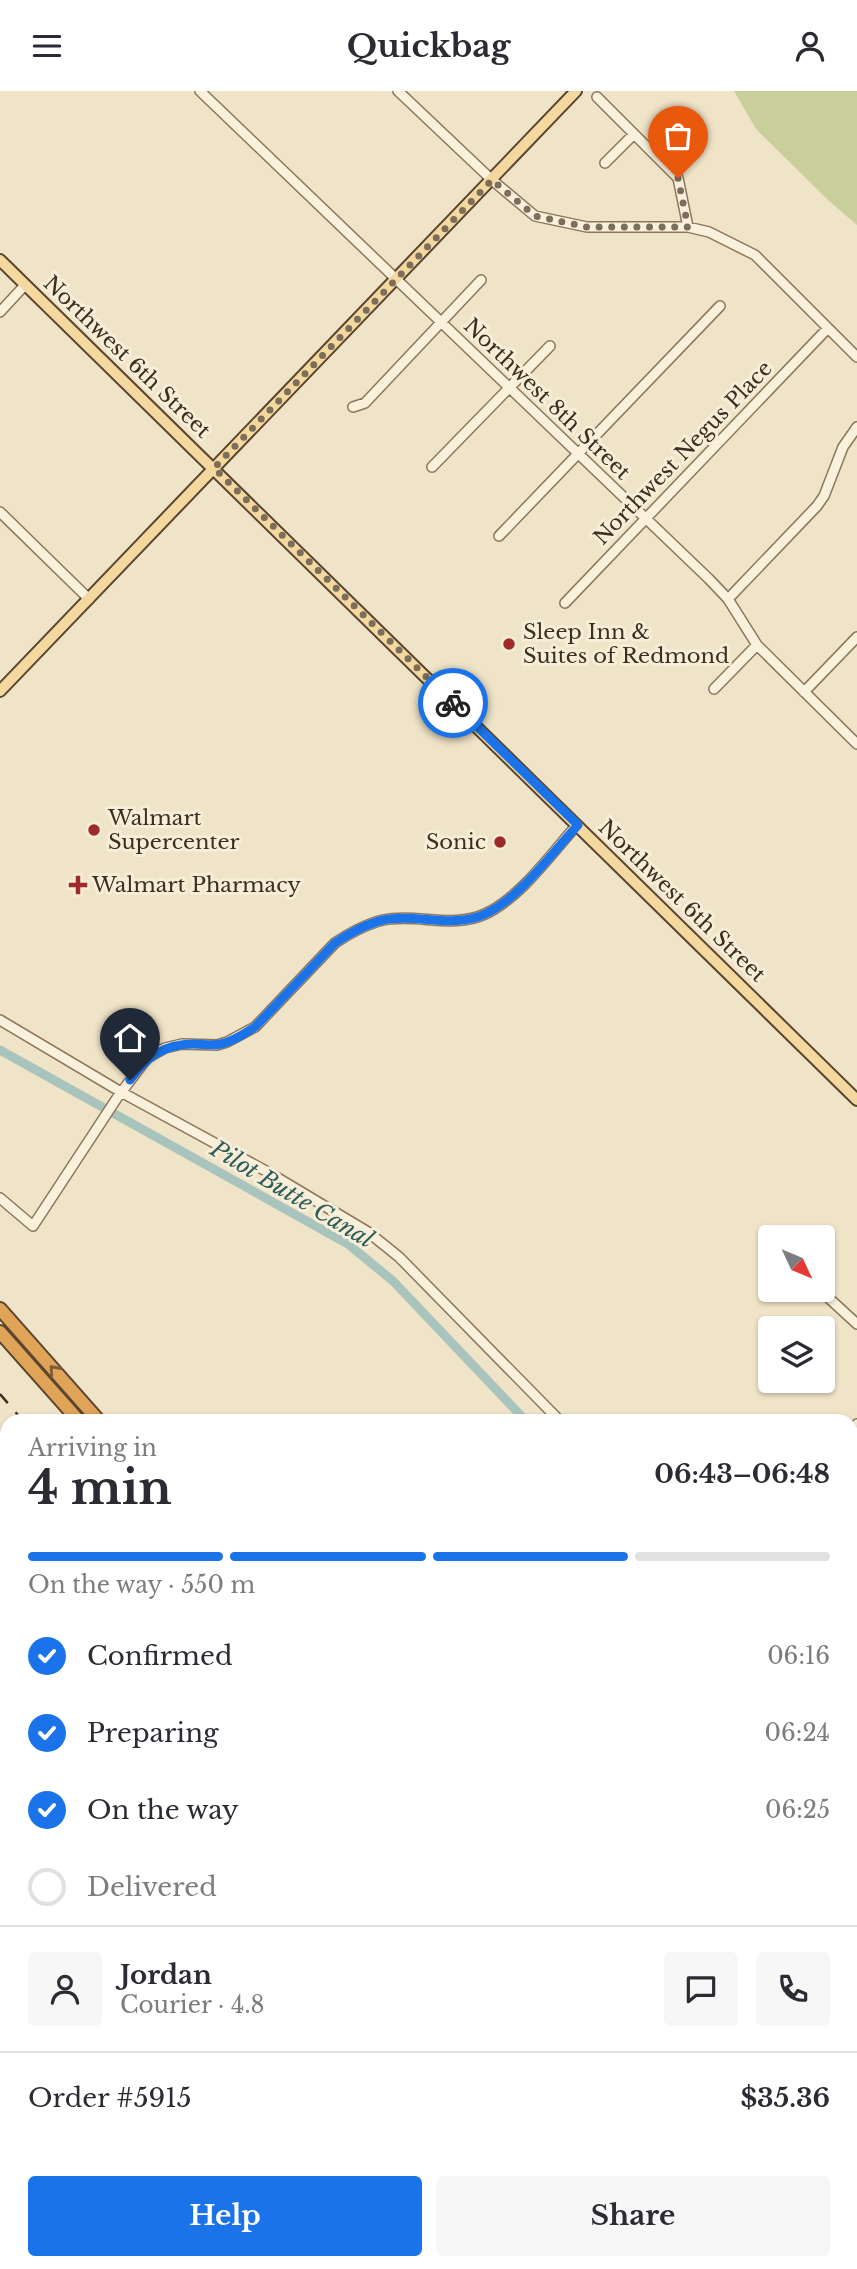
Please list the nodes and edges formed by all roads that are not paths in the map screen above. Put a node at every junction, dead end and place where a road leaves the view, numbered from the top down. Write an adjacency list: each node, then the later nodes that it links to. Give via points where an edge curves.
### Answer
1 (398, 91): 7 (street)
2 (575, 92): 7 (main road)
3 (206, 93): 10 (street, Northwest 8th Street)
4 (597, 97): 5 (street)
5 (634, 134): 6 (street); 8 (street, via 678,178)
6 (604, 163)
7 (492, 180): 8 (street, via 535,216 587,227); 10 (main road)
8 (688, 227): 16 (street, via 755,255)
9 (0, 260): 12 (main road, Northwest 6th Street)
10 (396, 279): 15 (street, Northwest 8th Street); 24 (main road)
11 (481, 280): 15 (street)
12 (25, 285): 14 (street); 24 (main road, Northwest 6th Street)
13 (720, 306): 22 (street)
14 (0, 311)
15 (441, 322): 19 (street, Northwest 8th Street); 20 (street, via 365,403)
16 (828, 328): 18 (street); 26 (street, Northwest Negus Place)
17 (550, 346): 19 (street)
18 (857, 357)
19 (510, 388): 22 (street, Northwest 8th Street); 23 (street)
20 (353, 407)
21 (857, 427): 29 (street, via 817,506)
22 (578, 453): 26 (street, Northwest 8th Street); 27 (street)
23 (432, 467)
24 (214, 468): 28 (main road); 37 (main road, Northwest 6th Street)
25 (0, 512): 28 (street)
26 (645, 517): 29 (street, Northwest 8th Street); 30 (street, Northwest Negus Place)
27 (499, 536)
28 (89, 599): 34 (main road)
29 (728, 599): 32 (street, Northwest 8th Street)
30 (565, 603)
31 (857, 637): 35 (street)
32 (757, 645): 33 (street); 35 (street, Northwest 8th Street)
33 (715, 689)
34 (0, 691)
35 (804, 692): 36 (street, Northwest 8th Street)
36 (857, 744)
37 (578, 825): 39 (street, via 515,893 484,914 469,919 384,920 351,933 335,943 255,1027 217,1045 165,1048 147,1058); 40 (main road, Northwest 6th Street)
38 (0, 1020): 39 (street)
39 (119, 1095): 41 (street, via 33,1226); 48 (street, via 266,1171 383,1243)
40 (857, 1100)
41 (0, 1198)
42 (832, 1302): 44 (street)
43 (0, 1309): 47 (highway, one-way to 43)
44 (857, 1324)
45 (0, 1332): 46 (highway)
46 (73, 1414)
47 (93, 1414)
48 (553, 1414)

